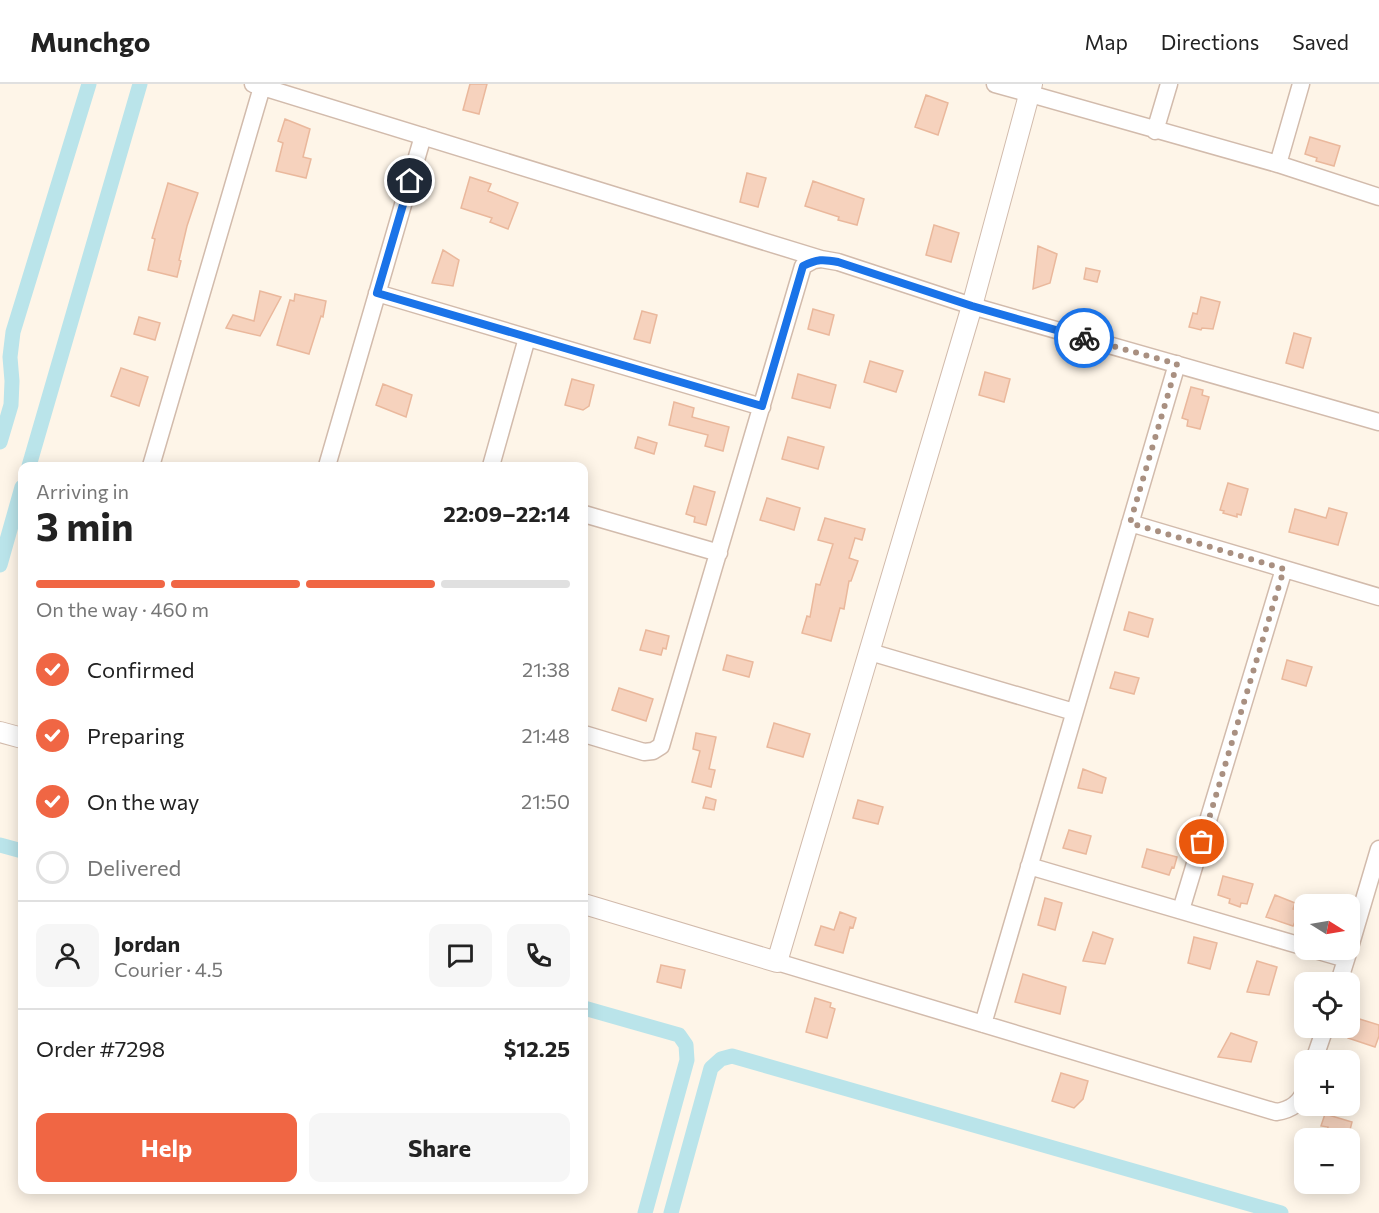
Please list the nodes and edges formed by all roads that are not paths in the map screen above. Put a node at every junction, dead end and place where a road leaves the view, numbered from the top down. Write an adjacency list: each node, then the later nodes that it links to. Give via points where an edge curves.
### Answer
1 (995, 84): 5 (street)
2 (1169, 84): 6 (street)
3 (1301, 84): 8 (street)
4 (258, 85): 7 (street); 17 (street)
5 (1030, 89): 6 (street); 12 (street)
6 (1155, 130): 8 (street)
7 (423, 136): 10 (street); 11 (street)
8 (1278, 164): 9 (street)
9 (1379, 197)
10 (821, 259): 12 (street); 15 (street, via 803,266)
11 (377, 293): 13 (street); 18 (street)
12 (972, 306): 14 (street); 25 (street)
13 (528, 338): 15 (street); 19 (street)
14 (1177, 364): 16 (street); 21 (street)
15 (762, 406): 22 (street)
16 (1379, 422)
17 (153, 462)
18 (328, 462)
19 (492, 462)
20 (588, 515): 22 (street)
21 (1130, 523): 23 (street); 26 (street)
22 (719, 553): 28 (street, via 661,746 644,752)
23 (1284, 569): 24 (street); 33 (street)
24 (1379, 597)
25 (870, 652): 26 (street); 36 (street)
26 (1074, 712): 31 (street)
27 (0, 732): 29 (street)
28 (588, 735)
29 (18, 737)
30 (1379, 849): 34 (street)
31 (1029, 866): 33 (street); 37 (street)
32 (588, 905): 36 (street)
33 (1181, 910): 35 (street)
34 (1360, 914)
35 (1294, 944)
36 (777, 962): 37 (street)
37 (983, 1024): 38 (street, via 1276,1112)
38 (1294, 1105)

